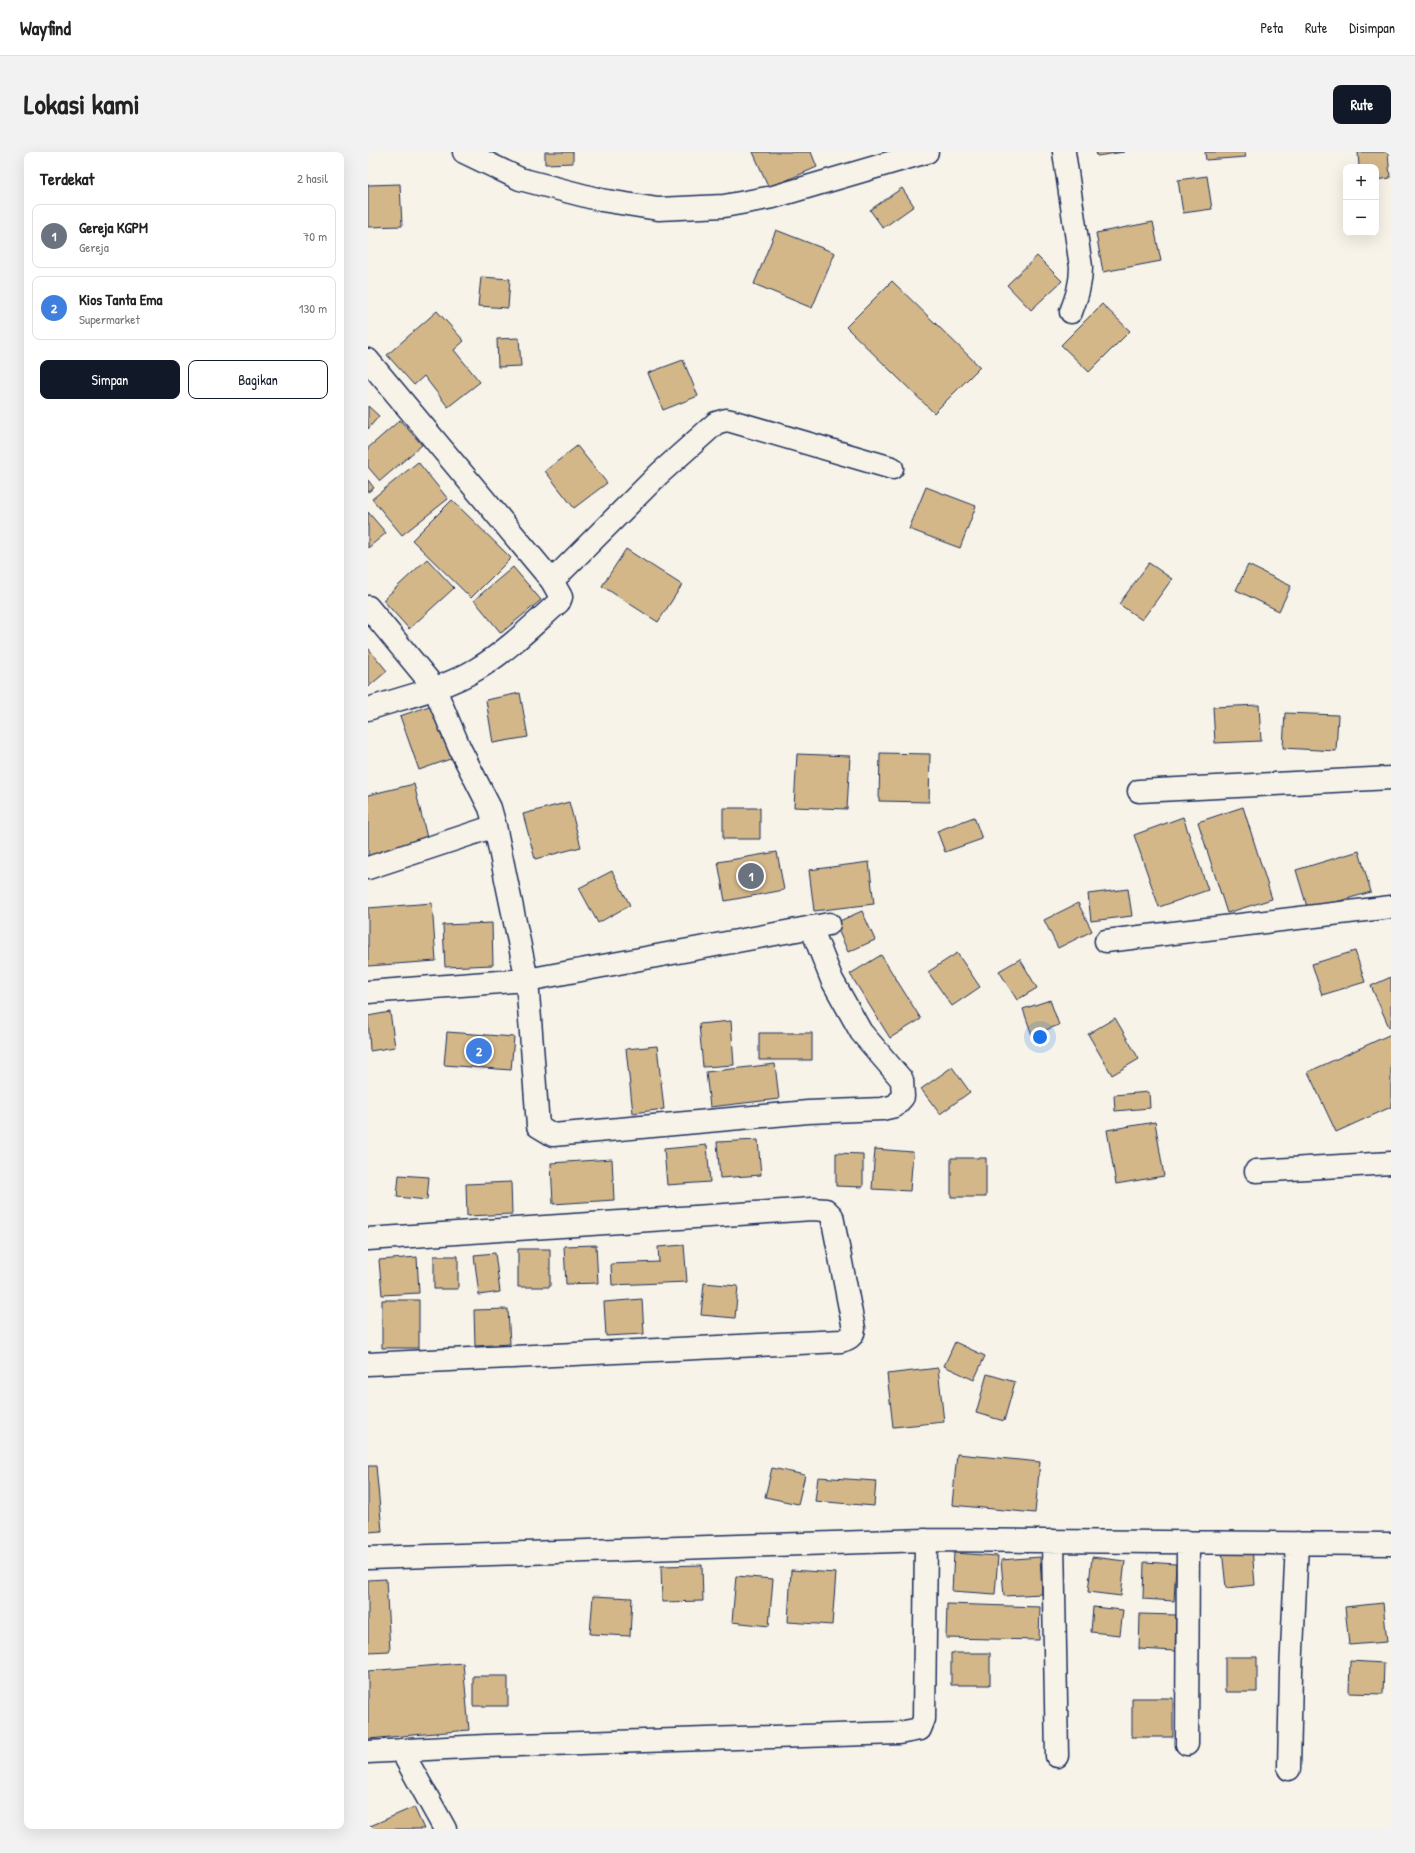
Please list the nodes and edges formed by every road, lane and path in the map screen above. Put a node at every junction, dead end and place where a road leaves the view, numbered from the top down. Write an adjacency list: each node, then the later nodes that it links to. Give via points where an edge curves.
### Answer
1 (464, 152): 2 (street, via 520,179 601,200 658,209 724,206 773,197)
2 (927, 152)
3 (1064, 152): 4 (street, via 1081,274)
4 (1071, 312)
5 (368, 360): 7 (street)
6 (892, 468): 7 (street, via 731,421 722,421 716,423 659,474)
7 (552, 581): 9 (street, via 561,597 559,602 477,669)
8 (368, 607): 9 (street)
9 (434, 687): 10 (street); 13 (street)
10 (368, 709)
11 (1391, 778): 12 (street)
12 (1139, 791)
13 (496, 826): 14 (street); 17 (street)
14 (368, 868)
15 (1391, 907): 16 (street)
16 (1106, 941)
17 (527, 980): 17 (street, via 820,926 832,980 861,1032 902,1080 903,1097 895,1106 882,1109 808,1112 553,1135 538,1126); 18 (street)
18 (368, 992)
19 (1391, 1163): 20 (street)
20 (1256, 1171)
21 (368, 1240): 22 (street, via 826,1210 832,1216 854,1329 850,1339 841,1341)
22 (368, 1364)
23 (926, 1540): 24 (street); 28 (street); 30 (street, via 924,1719 920,1729 899,1733)
24 (1053, 1541): 25 (street); 32 (street)
25 (1188, 1542): 26 (street); 29 (street)
26 (1297, 1542): 27 (street); 33 (street)
27 (1391, 1544)
28 (368, 1558)
29 (1187, 1744)
30 (401, 1750): 31 (street); 34 (street)
31 (368, 1752)
32 (1057, 1756)
33 (1289, 1769)
34 (445, 1829)

